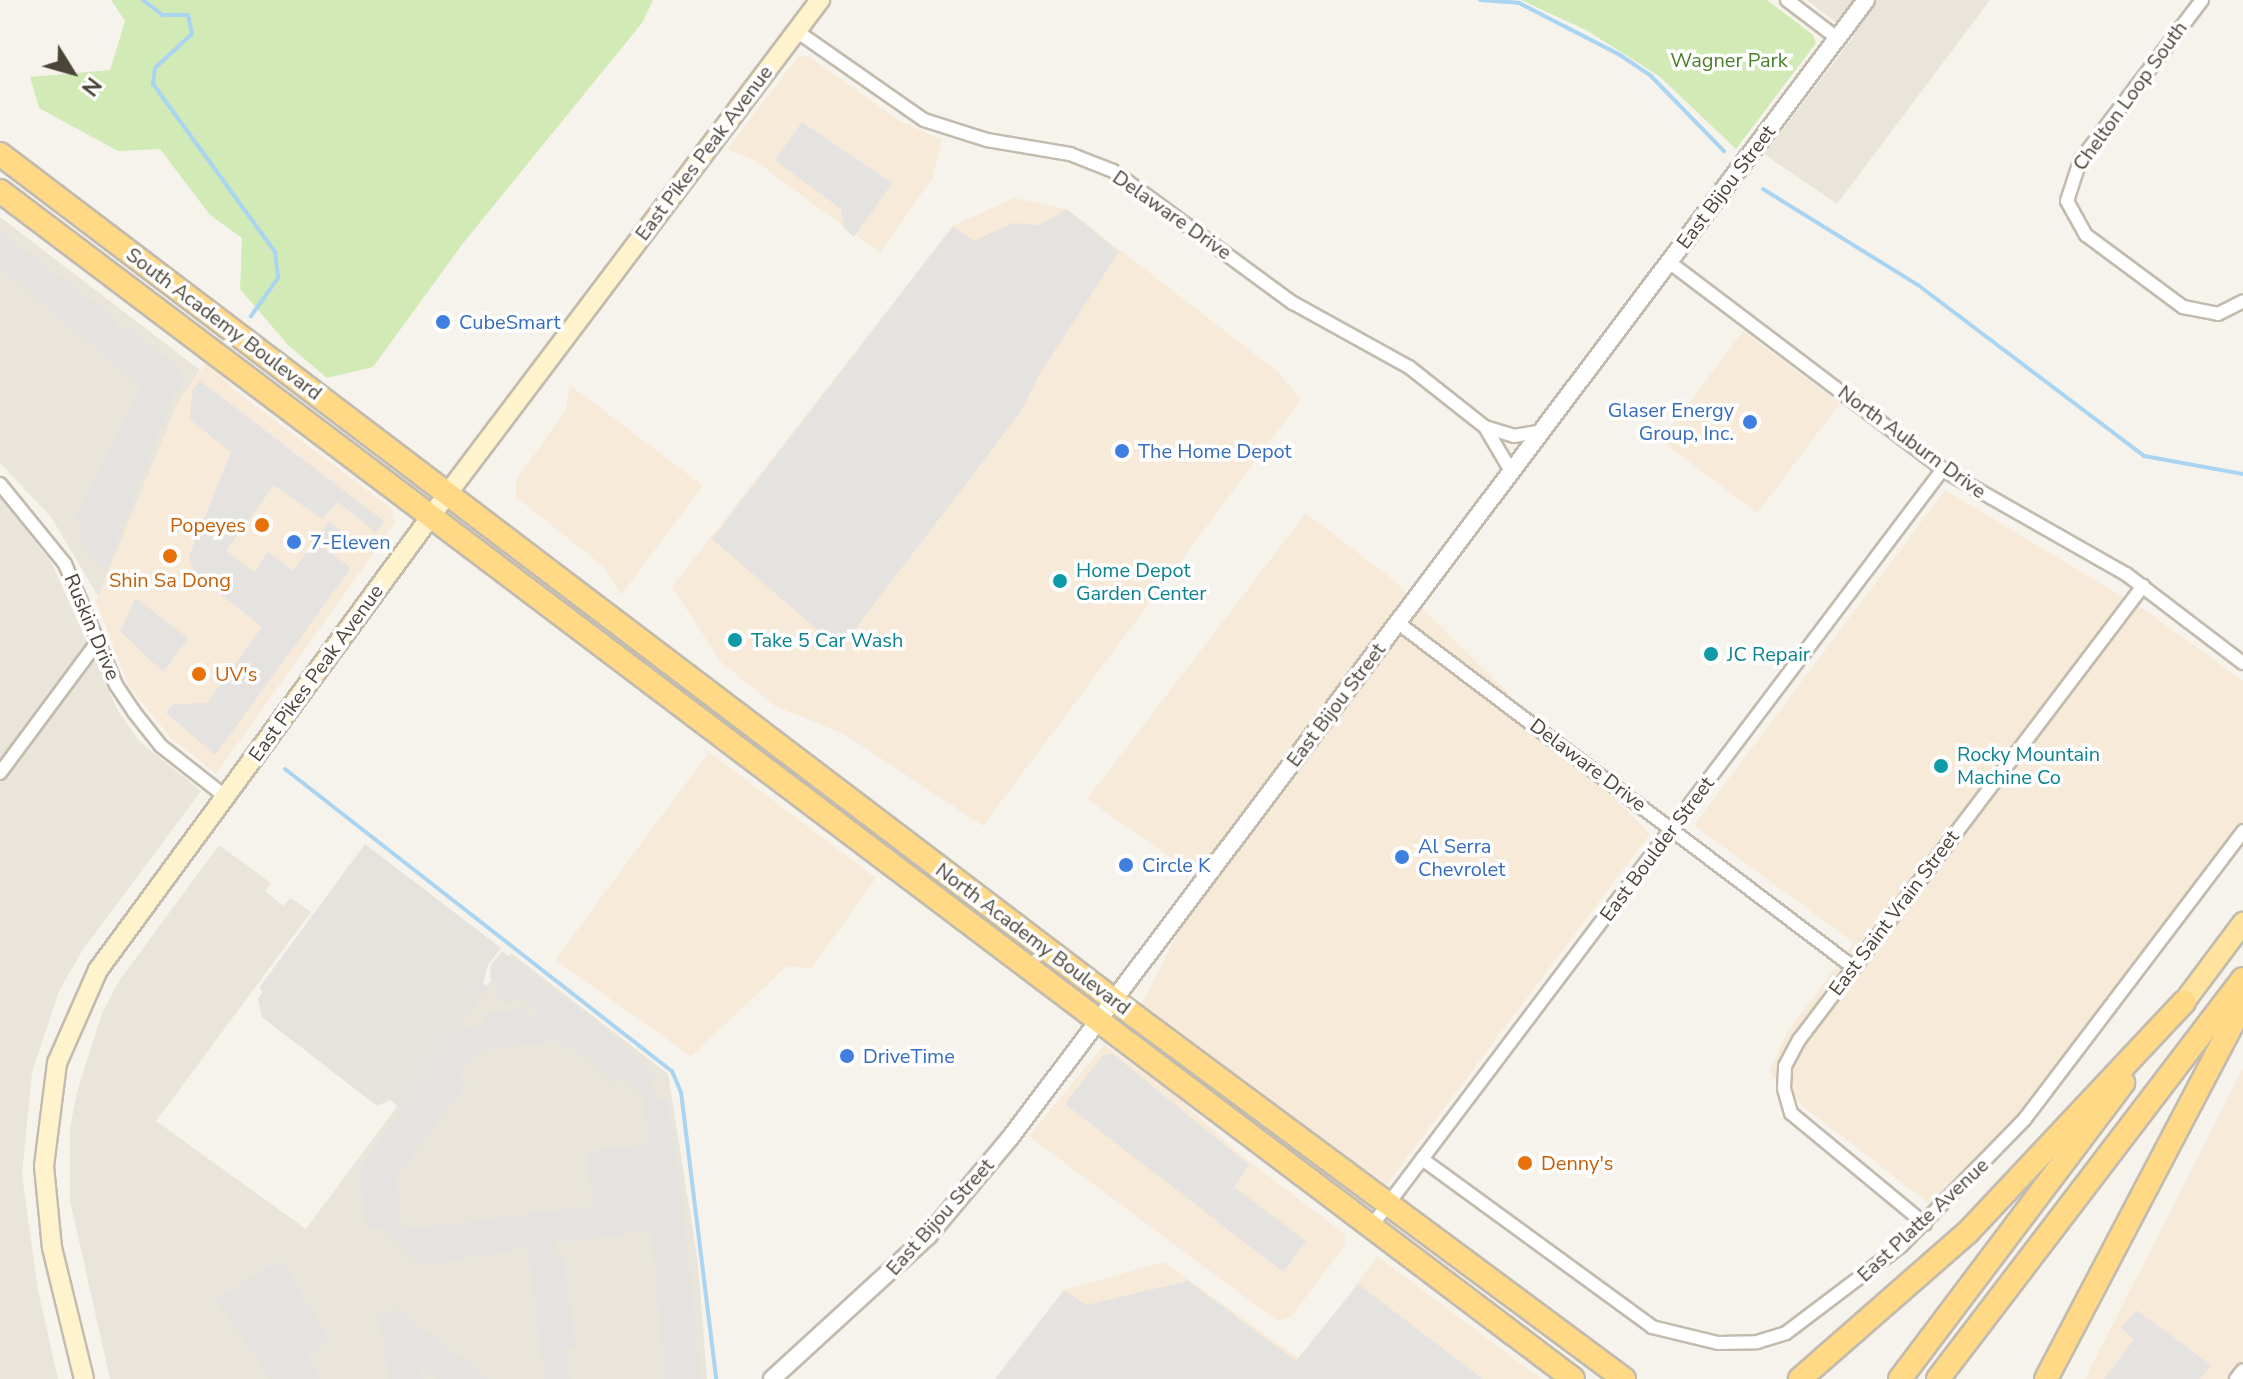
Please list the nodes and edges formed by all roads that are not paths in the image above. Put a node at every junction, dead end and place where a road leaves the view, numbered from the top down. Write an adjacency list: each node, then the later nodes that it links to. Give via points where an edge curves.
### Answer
1 (820, 0): 5 (main road, East Pikes Peak Avenue)
2 (1787, 0): 6 (street)
3 (1866, 0): 6 (street, East Bijou Street)
4 (2202, 0): 10 (street, Chelton Loop South, via 2070,180 2067,201 2076,224 2127,267 2195,312 2227,312)
5 (795, 30): 11 (street, Delaware Drive, via 924,120 976,137 1070,154 1131,182 1293,303 1409,367); 16 (main road, East Pikes Peak Avenue)
6 (1837, 38): 9 (street, East Bijou Street)
7 (0, 154): 16 (highway, South Academy Boulevard)
8 (0, 191): 17 (highway, South Academy Boulevard)
9 (1669, 262): 12 (street, East Bijou Street); 13 (street, North Auburn Drive)
10 (2243, 301)
11 (1485, 427): 12 (street, Delaware Drive, via 1514,436); 14 (street, Delaware Drive)
12 (1541, 431): 14 (street, East Bijou Street)
13 (1943, 469): 18 (street, North Auburn Drive); 24 (street, East Boulder Street)
14 (1511, 471): 19 (street, East Bijou Street)
15 (1, 486): 20 (street, Ruskin Drive, via 65,564)
16 (448, 493): 17 (main road, East Pikes Peak Avenue); 29 (highway, North Academy Boulevard)
17 (430, 517): 23 (main road, East Pikes Peak Avenue); 32 (highway, North Academy Boulevard)
18 (2143, 586): 21 (street, North Auburn Drive); 27 (street, East Saint Vrain Street)
19 (1398, 623): 24 (street, Delaware Drive); 29 (street, East Bijou Street)
20 (98, 641): 22 (street); 23 (street, Ruskin Drive, via 116,685 149,731)
21 (2243, 663)
22 (0, 773)
23 (226, 797): 38 (main road, East Pikes Peak Avenue, via 98,970 57,1063 46,1129 45,1210)
24 (1672, 829): 27 (street, Delaware Drive); 33 (street, East Boulder Street)
25 (2243, 831): 35 (street, East Platte Avenue, via 2024,1120)
26 (2243, 923): 30 (main road)
27 (1853, 967): 35 (street, East Saint Vrain Street, via 1790,1052 1783,1078 1786,1099 1802,1124)
28 (2243, 979): 44 (highway)
29 (1114, 1000): 32 (street, East Bijou Street); 34 (highway, North Academy Boulevard)
30 (2184, 1002): 42 (highway, via 1968,1232); 43 (highway)
31 (2243, 1003): 45 (highway)
32 (1097, 1024): 36 (highway, North Academy Boulevard); 39 (street, East Bijou Street, via 928,1236)
33 (1422, 1159): 34 (street, East Boulder Street); 35 (street, East Platte Avenue, via 1625,1312 1652,1327 1701,1342 1739,1344 1786,1333 1849,1290)
34 (1388, 1205): 36 (street, East Boulder Street); 41 (highway, North Academy Boulevard)
35 (1925, 1224)
36 (1370, 1228): 40 (highway, North Academy Boulevard)
37 (2243, 1370): 46 (street)
38 (84, 1379)
39 (772, 1379)
40 (1573, 1379)
41 (1624, 1379)
42 (1800, 1379)
43 (1900, 1379)
44 (1938, 1379)
45 (2046, 1379)
46 (2236, 1379)

